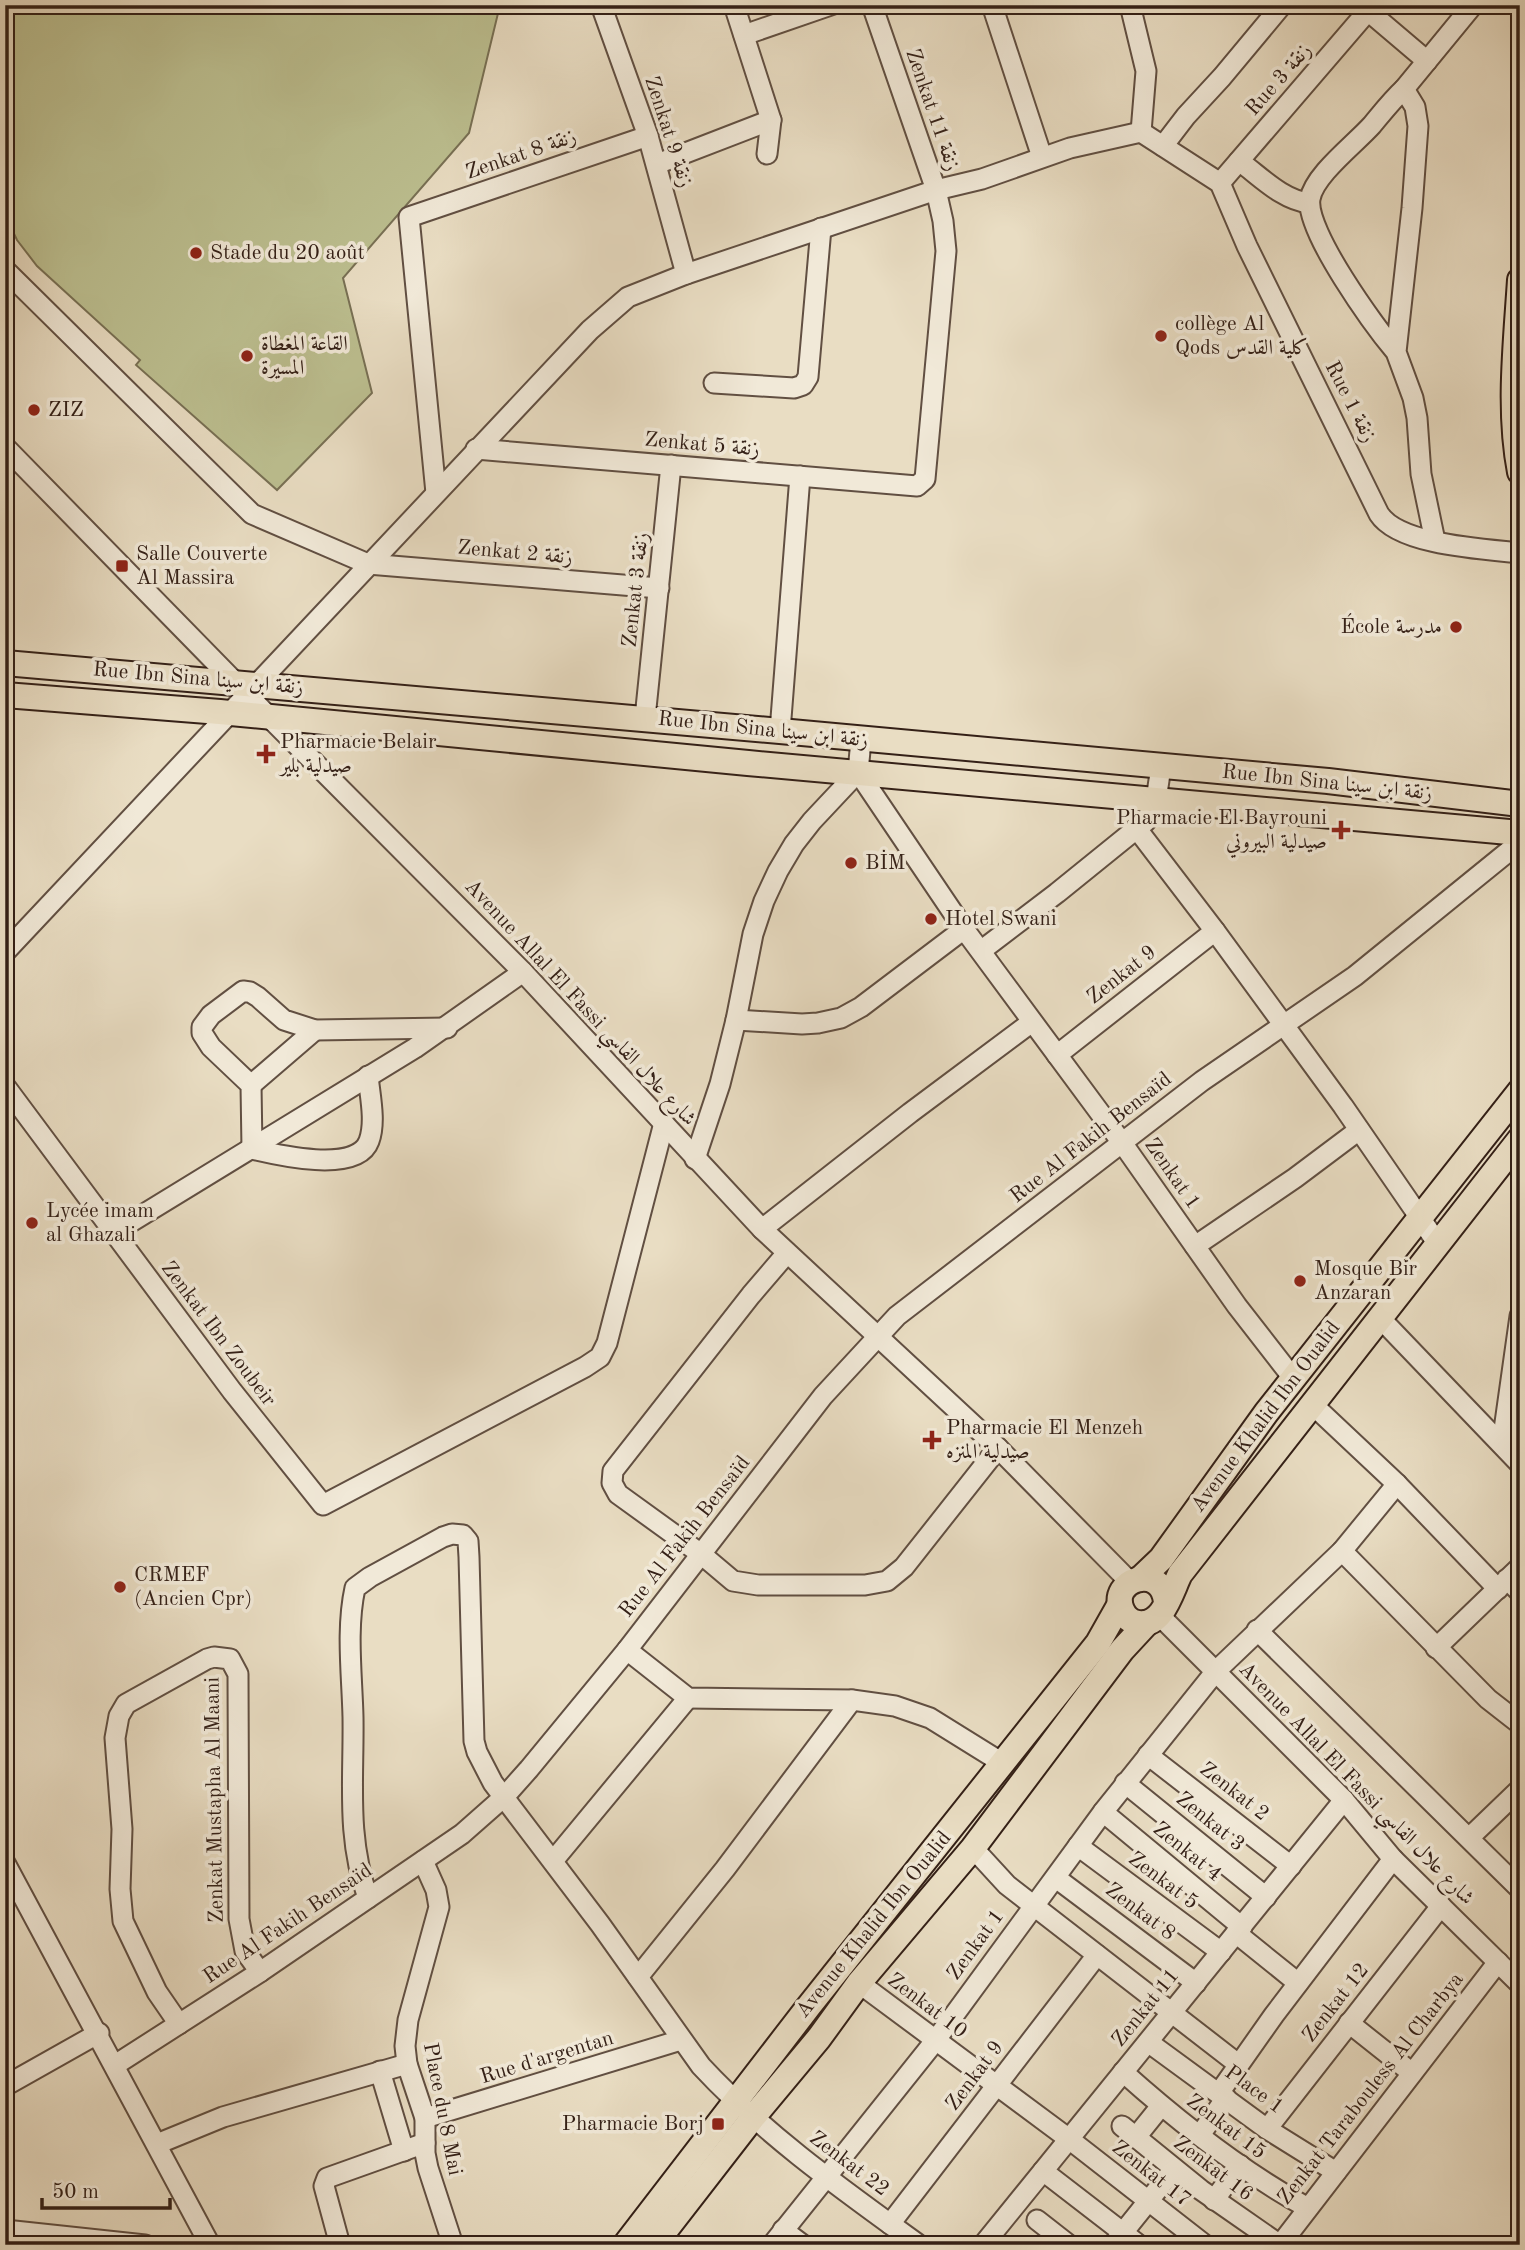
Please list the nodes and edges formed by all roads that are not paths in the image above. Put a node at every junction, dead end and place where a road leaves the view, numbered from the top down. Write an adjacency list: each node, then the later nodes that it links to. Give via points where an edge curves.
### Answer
1 (601, 5): 15 (street, Zenkat 9 زنقة)
2 (734, 5): 10 (street)
3 (831, 5): 10 (street)
4 (872, 5): 22 (street, Zenkat 11 زنقة)
5 (992, 5): 18 (street)
6 (1130, 5): 14 (street, via 1146,71)
7 (1282, 5): 16 (street)
8 (1473, 5): 11 (street)
9 (1367, 7): 11 (street); 19 (street, Rue 3 زنقة)
10 (744, 36): 13 (street)
11 (1427, 61): 12 (street)
12 (1404, 89): 23 (street, via 1326,173); 28 (street, via 1415,107 1418,125)
13 (771, 120): 17 (street); 20 (street)
14 (1141, 132): 16 (street); 18 (street)
15 (648, 135): 20 (street, Zenkat 9 زنقة); 36 (street, Zenkat 8 زنقة, via 409,217)
16 (1163, 146): 21 (street)
17 (768, 154)
18 (1042, 157): 22 (street)
19 (1239, 161): 21 (street, Rue 3 زنقة); 23 (street, via 1286,195)
20 (657, 164): 26 (street, Zenkat 9 زنقة)
21 (1220, 183): 37 (street, Rue 1 زنقة, via 1379,514 1392,528)
22 (936, 190): 24 (street); 35 (street, Zenkat 11 زنقة, via 946,251)
23 (1309, 202): 28 (street, via 1342,275)
24 (821, 228): 26 (street); 29 (street, via 808,377 803,385)
25 (5, 270): 39 (street, Zenkat 2 زنقة, via 252,514)
26 (686, 274): 31 (street, via 642,289 612,309)
27 (1520, 280): 33 (main road, via 1514,410)
28 (1396, 352): 37 (street, via 1417,418 1425,501)
29 (714, 383)
30 (5, 447): 42 (street, Avenue Allal El Fassi شارع علال الفاسي)
31 (477, 449): 32 (street, Zenkat 5 زنقة); 36 (street)
32 (671, 466): 34 (street, Zenkat 5 زنقة); 40 (street, Zenkat 3 زنقة)
33 (1520, 472)
34 (800, 476): 35 (street, Zenkat 5 زنقة); 47 (street)
35 (922, 484)
36 (436, 493): 39 (street)
37 (1435, 541): 38 (street, Rue 1 زنقة)
38 (1520, 553)
39 (368, 565): 40 (street, Zenkat 2 زنقة); 42 (street)
40 (659, 588): 46 (street, Zenkat 3 زنقة)
41 (5, 663): 42 (main road, Rue Ibn Sina زنقة ابن سينا)
42 (246, 687): 44 (street); 45 (street, Avenue Allal El Fassi شارع علال الفاسي); 46 (main road, Rue Ibn Sina زنقة ابن سينا)
43 (5, 695): 44 (main road, Rue Ibn Sina زنقة ابن سينا)
44 (229, 713): 45 (main road, Rue Ibn Sina زنقة ابن سينا); 59 (street)
45 (269, 717): 50 (main road, Rue Ibn Sina زنقة ابن سينا); 60 (street, Avenue Allal El Fassi شارع علال الفاسي)
46 (645, 718): 47 (main road, Rue Ibn Sina زنقة ابن سينا)
47 (780, 730): 48 (main road, Rue Ibn Sina زنقة ابن سينا)
48 (861, 740): 49 (main road, Rue Ibn Sina زنقة ابن سينا); 50 (street)
49 (1161, 767): 51 (street); 52 (main road, Rue Ibn Sina زنقة ابن سينا)
50 (858, 772): 51 (main road, Rue Ibn Sina زنقة ابن سينا); 56 (street, Zenkat 1); 61 (street, via 812,821 778,871 753,934)
51 (1156, 800): 53 (street); 54 (main road, Rue Ibn Sina زنقة ابن سينا)
52 (1520, 804)
53 (1137, 829): 57 (street); 58 (street)
54 (1520, 833)
55 (1520, 842): 63 (street, Rue Al Fakih Bensaïd, via 1355,976)
56 (964, 929): 58 (street, Zenkat 1); 61 (street, via 841,1018 802,1024)
57 (1215, 931): 63 (street); 66 (street, Zenkat 9)
58 (982, 950): 62 (street, Zenkat 1)
59 (5, 952)
60 (523, 972): 64 (street); 71 (street, Avenue Allal El Fassi شارع علال الفاسي)
61 (736, 1020): 76 (street)
62 (1032, 1022): 66 (street, Zenkat 1); 78 (street)
63 (1283, 1025): 72 (street); 74 (street, Rue Al Fakih Bensaïd)
64 (447, 1028): 65 (street); 67 (street)
65 (315, 1030): 68 (street); 68 (street, via 284,1020 243,991 211,1016 202,1027 205,1037)
66 (1058, 1055): 74 (street, Zenkat 1)
67 (368, 1076): 75 (street); 75 (street, via 370,1140 360,1152 314,1160)
68 (251, 1085): 75 (street)
69 (5, 1086): 79 (street, Zenkat Ibn Zoubeir)
70 (1520, 1091): 77 (main road, Avenue Khalid Ibn Oualid)
71 (664, 1123): 76 (street, Avenue Allal El Fassi شارع علال الفاسي); 79 (street, Zenkat Ibn Zoubeir, via 600,1357 323,1505)
72 (1359, 1129): 77 (street); 81 (street)
73 (1520, 1139): 80 (main road, Avenue Khalid Ibn Oualid)
74 (1123, 1144): 81 (street, Zenkat 1); 85 (street, Rue Al Fakih Bensaïd, via 952,1272)
75 (252, 1149): 79 (street)
76 (695, 1159): 78 (street, Avenue Allal El Fassi شارع علال الفاسي)
77 (1422, 1218): 80 (street); 86 (main road, Avenue Khalid Ibn Oualid)
78 (762, 1229): 82 (street, Avenue Allal El Fassi شارع علال الفاسي)
79 (113, 1233)
80 (1438, 1244): 84 (main road, Avenue Khalid Ibn Oualid)
81 (1195, 1246): 86 (street, Zenkat 1)
82 (787, 1253): 85 (street, Avenue Allal El Fassi شارع علال الفاسي); 93 (street, via 613,1471 612,1483 618,1494)
83 (1520, 1316): 88 (street)
84 (1381, 1318): 87 (main road, Avenue Khalid Ibn Oualid); 88 (street)
85 (877, 1336): 89 (street, Avenue Allal El Fassi شارع علال الفاسي); 93 (street, Rue Al Fakih Bensaïd, via 823,1396)
86 (1293, 1378): 95 (main road, Avenue Khalid Ibn Oualid, via 1161,1559)
87 (1313, 1405): 91 (street); 96 (main road, Avenue Khalid Ibn Oualid, via 1180,1574)
88 (1508, 1431): 90 (street)
89 (998, 1448): 93 (street, via 921,1547 887,1581 848,1586 747,1584 726,1577); 95 (street, Avenue Allal El Fassi شارع علال الفاسي)
90 (1520, 1464)
91 (1397, 1484): 92 (street, Zenkat 1); 94 (street)
92 (1342, 1551): 97 (street, Zenkat 1); 98 (street)
93 (701, 1554): 99 (street, Rue Al Fakih Bensaïd)
94 (1511, 1582): 98 (street)
95 (1131, 1588): 96 (main road, via 1149,1579 1161,1588); 96 (main road, via 1123,1611 1133,1622); 105 (main road, Avenue Khalid Ibn Oualid, via 1098,1643)
96 (1158, 1614): 100 (street, Avenue Allal El Fassi شارع علال الفاسي); 113 (main road, Avenue Khalid Ibn Oualid, via 1122,1650)
97 (1258, 1630): 100 (street, Zenkat 1); 111 (street)
98 (1436, 1648): 103 (street, via 1488,1699)
99 (627, 1650): 101 (street); 108 (street, Rue Al Fakih Bensaïd)
100 (1216, 1671): 104 (street, Zenkat 1); 109 (street, Avenue Allal El Fassi شارع علال الفاسي)
101 (688, 1698): 102 (street); 116 (street)
102 (852, 1700): 105 (street, via 895,1706 930,1718); 130 (street, via 726,1869)
103 (1517, 1717)
104 (1148, 1755): 106 (street, Zenkat 1); 118 (street, Zenkat 2)
105 (1003, 1765): 152 (main road, Avenue Khalid Ibn Oualid, via 809,2006)
106 (1125, 1783): 110 (street, Zenkat 1); 121 (street, Zenkat 3)
107 (1520, 1789): 111 (street)
108 (505, 1796): 115 (street, Rue Al Fakih Bensaïd); 116 (street, Zenkat 22); 122 (street, Zenkat 22, via 474,1741 468,1545 463,1535 452,1534 355,1588 352,1821 356,1861)
109 (1344, 1800): 114 (street, Avenue Allal El Fassi شارع علال الفاسي); 118 (street, Zenkat 11)
110 (1102, 1812): 112 (street, Zenkat 1); 125 (street, Zenkat 4)
111 (1469, 1838): 120 (street)
112 (1078, 1846): 119 (street, Zenkat 1); 126 (street, Zenkat 5)
113 (973, 1848): 123 (street); 131 (main road, Avenue Khalid Ibn Oualid)
114 (1393, 1859): 124 (street, Avenue Allal El Fassi شارع علال الفاسي); 133 (street)
115 (423, 1861): 122 (street, Rue Al Fakih Bensaïd); 142 (street, Place du 8 Mai, via 439,1907 407,2027)
116 (553, 1861): 130 (street, Zenkat 22)
117 (6, 1866): 138 (street)
118 (1291, 1866): 121 (street, Zenkat 11)
119 (1056, 1878): 123 (street, Zenkat 1); 132 (street, Zenkat 8)
120 (1520, 1889)
121 (1266, 1897): 125 (street, Zenkat 11)
122 (368, 1898): 129 (street, Rue Al Fakih Bensaïd)
123 (1034, 1906): 127 (street); 140 (street, Zenkat 1)
124 (1441, 1906): 128 (street, Avenue Allal El Fassi شارع علال الفاسي); 136 (street, Zenkat 12)
125 (1239, 1930): 126 (street, Zenkat 11); 133 (street, Zenkat 4)
126 (1221, 1952): 132 (street, Zenkat 11)
127 (1097, 1955): 135 (street); 148 (street, Zenkat 9)
128 (1498, 1962): 134 (street, Avenue Allal El Fassi شارع علال الفاسي); 147 (street, Zenkat Tarabouless Al Charbya)
129 (260, 1972): 137 (street, Rue Al Fakih Bensaïd); 137 (street, Zenkat Mustapha Al Maani, via 245,1951 239,1919 238,1674 230,1659 214,1657 126,1704 115,1738 123,1922 157,1992)
130 (638, 1977): 139 (street, Zenkat 22)
131 (859, 1983): 140 (street, Zenkat 10); 152 (main road, Avenue Khalid Ibn Oualid, via 819,2038)
132 (1196, 1983): 135 (street, Zenkat 11)
133 (1298, 1983): 143 (street)
134 (1520, 1984)
135 (1171, 2014): 141 (street, Zenkat 11); 143 (street)
136 (1349, 2023): 147 (street); 154 (street, Zenkat 12)
137 (179, 2024): 144 (street, Rue Al Fakih Bensaïd)
138 (99, 2034): 144 (street); 149 (street)
139 (681, 2040): 152 (street, Zenkat 22, via 701,2066); 153 (street, Rue d'argentan)
140 (935, 2041): 148 (street, Zenkat 10); 164 (street, Zenkat 1)
141 (1148, 2042): 146 (street, Zenkat 11); 150 (street, Place 1)
142 (407, 2064): 145 (street); 153 (street, Place du 8 Mai)
143 (1238, 2064): 150 (street)
144 (115, 2065): 158 (street)
145 (380, 2071): 158 (street, via 223,2117); 159 (street)
146 (1124, 2072): 151 (street, Zenkat 15); 156 (street, Zenkat 11)
147 (1412, 2073): 163 (street, Zenkat Tarabouless Al Charbya)
148 (996, 2085): 156 (street, Zenkat 10); 169 (street, Zenkat 9)
149 (5, 2086)
150 (1222, 2095): 154 (street, Place 1); 155 (street)
151 (1161, 2106): 155 (street, Zenkat 15); 161 (street, Zenkat 16, via 1129,2132)
152 (746, 2108): 164 (street, Zenkat 22); 179 (main road, Avenue Khalid Ibn Oualid); 180 (main road, Avenue Khalid Ibn Oualid)
153 (425, 2118): 157 (street, Place du 8 Mai)
154 (1267, 2129): 163 (street, Place 1)
155 (1200, 2135): 160 (street, Zenkat 15)
156 (1069, 2139): 162 (street, Zenkat 11); 166 (street, Zenkat 17)
157 (425, 2143): 159 (street); 178 (street, Place du 8 Mai, via 430,2176)
158 (157, 2144): 176 (street)
159 (404, 2151): 177 (street, via 332,2175 324,2182)
160 (1240, 2165): 165 (street); 167 (street, Zenkat 15)
161 (1174, 2169): 165 (street, Zenkat 16); 166 (street)
162 (1043, 2171): 172 (street); 173 (street, Zenkat 11)
163 (1336, 2172): 167 (street, Zenkat Tarabouless Al Charbya)
164 (826, 2177): 169 (street, Zenkat 22); 171 (street, Zenkat 1)
165 (1214, 2200): 185 (street, Zenkat 16)
166 (1147, 2201): 172 (street); 184 (street, Zenkat 17)
167 (1308, 2208): 185 (street, Zenkat Tarabouless Al Charbya)
168 (1037, 2220): 174 (street)
169 (890, 2224): 182 (street, Zenkat 22)
170 (5, 2230): 175 (street)
171 (778, 2238): 181 (street)
172 (1118, 2238): 183 (street)
173 (991, 2242)
174 (1060, 2242)
175 (145, 2245)
176 (210, 2245)
177 (340, 2245)
178 (453, 2245)
179 (625, 2245)
180 (654, 2245)
181 (803, 2245)
182 (919, 2245)
183 (1139, 2245)
184 (1205, 2245)
185 (1280, 2245)

